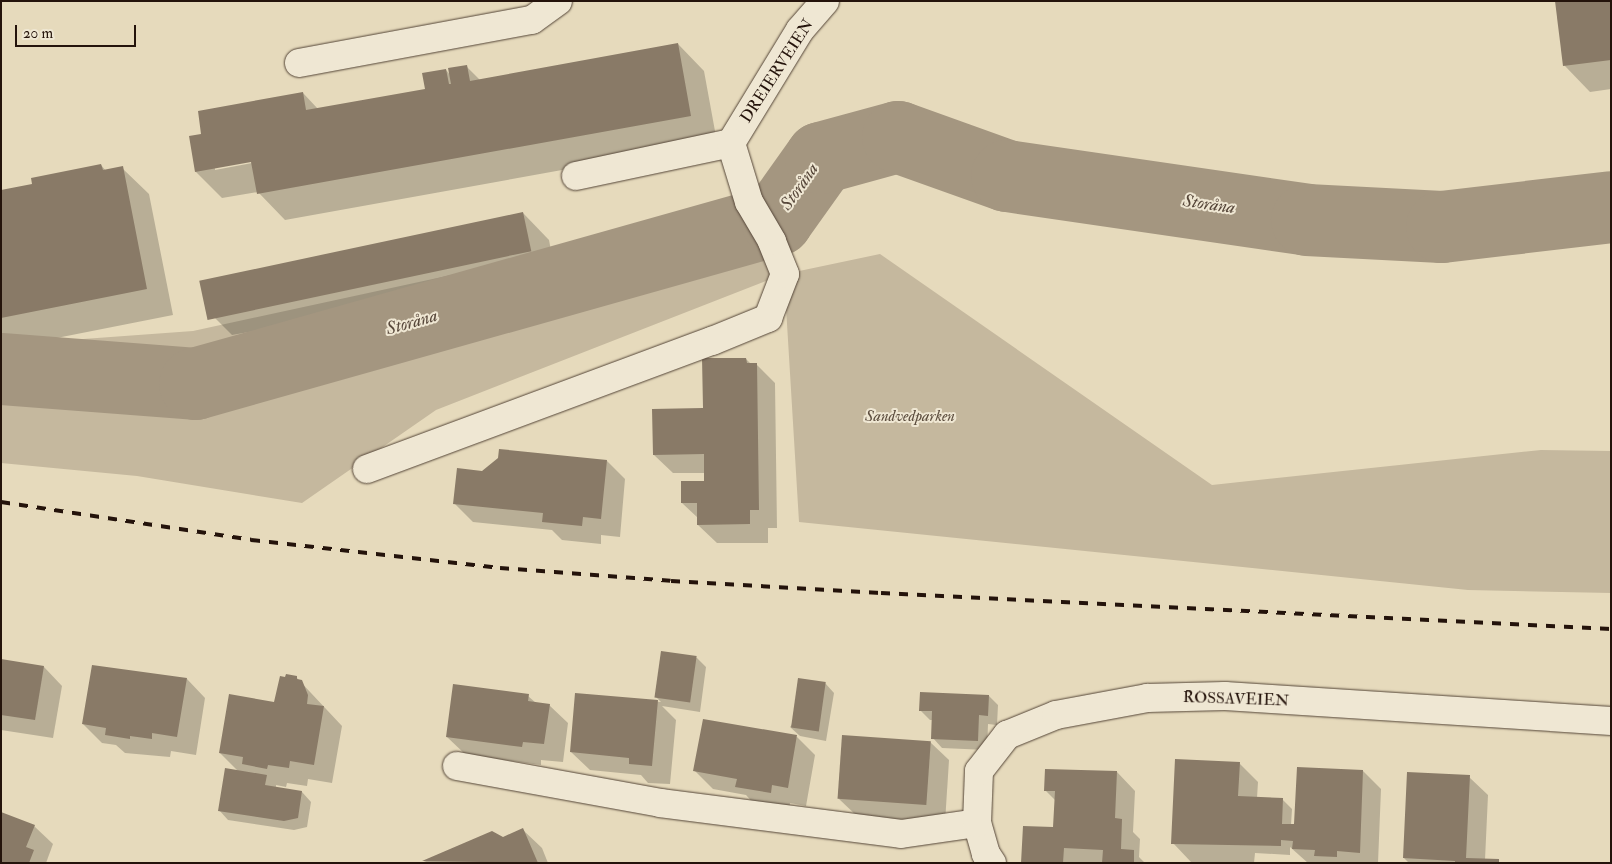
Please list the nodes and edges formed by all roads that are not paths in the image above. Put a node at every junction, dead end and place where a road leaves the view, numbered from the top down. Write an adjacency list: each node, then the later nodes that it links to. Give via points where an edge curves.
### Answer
1 (558, 1): 3 (street, via 532,20)
2 (825, 1): 4 (street, DREIERVEIEN, via 800,30)
3 (300, 63)
4 (731, 143): 5 (street); 6 (street, via 748,202 772,241 785,274 768,318)
5 (576, 176)
6 (367, 469)
7 (1611, 721): 9 (street, ROSSAVEIEN, via 1225,696 1147,698 1056,715 1007,735 979,771)
8 (456, 766): 9 (street, via 660,802 901,834)
9 (978, 823): 10 (street, ROSSAVEIEN, via 986,854)
10 (992, 863)

